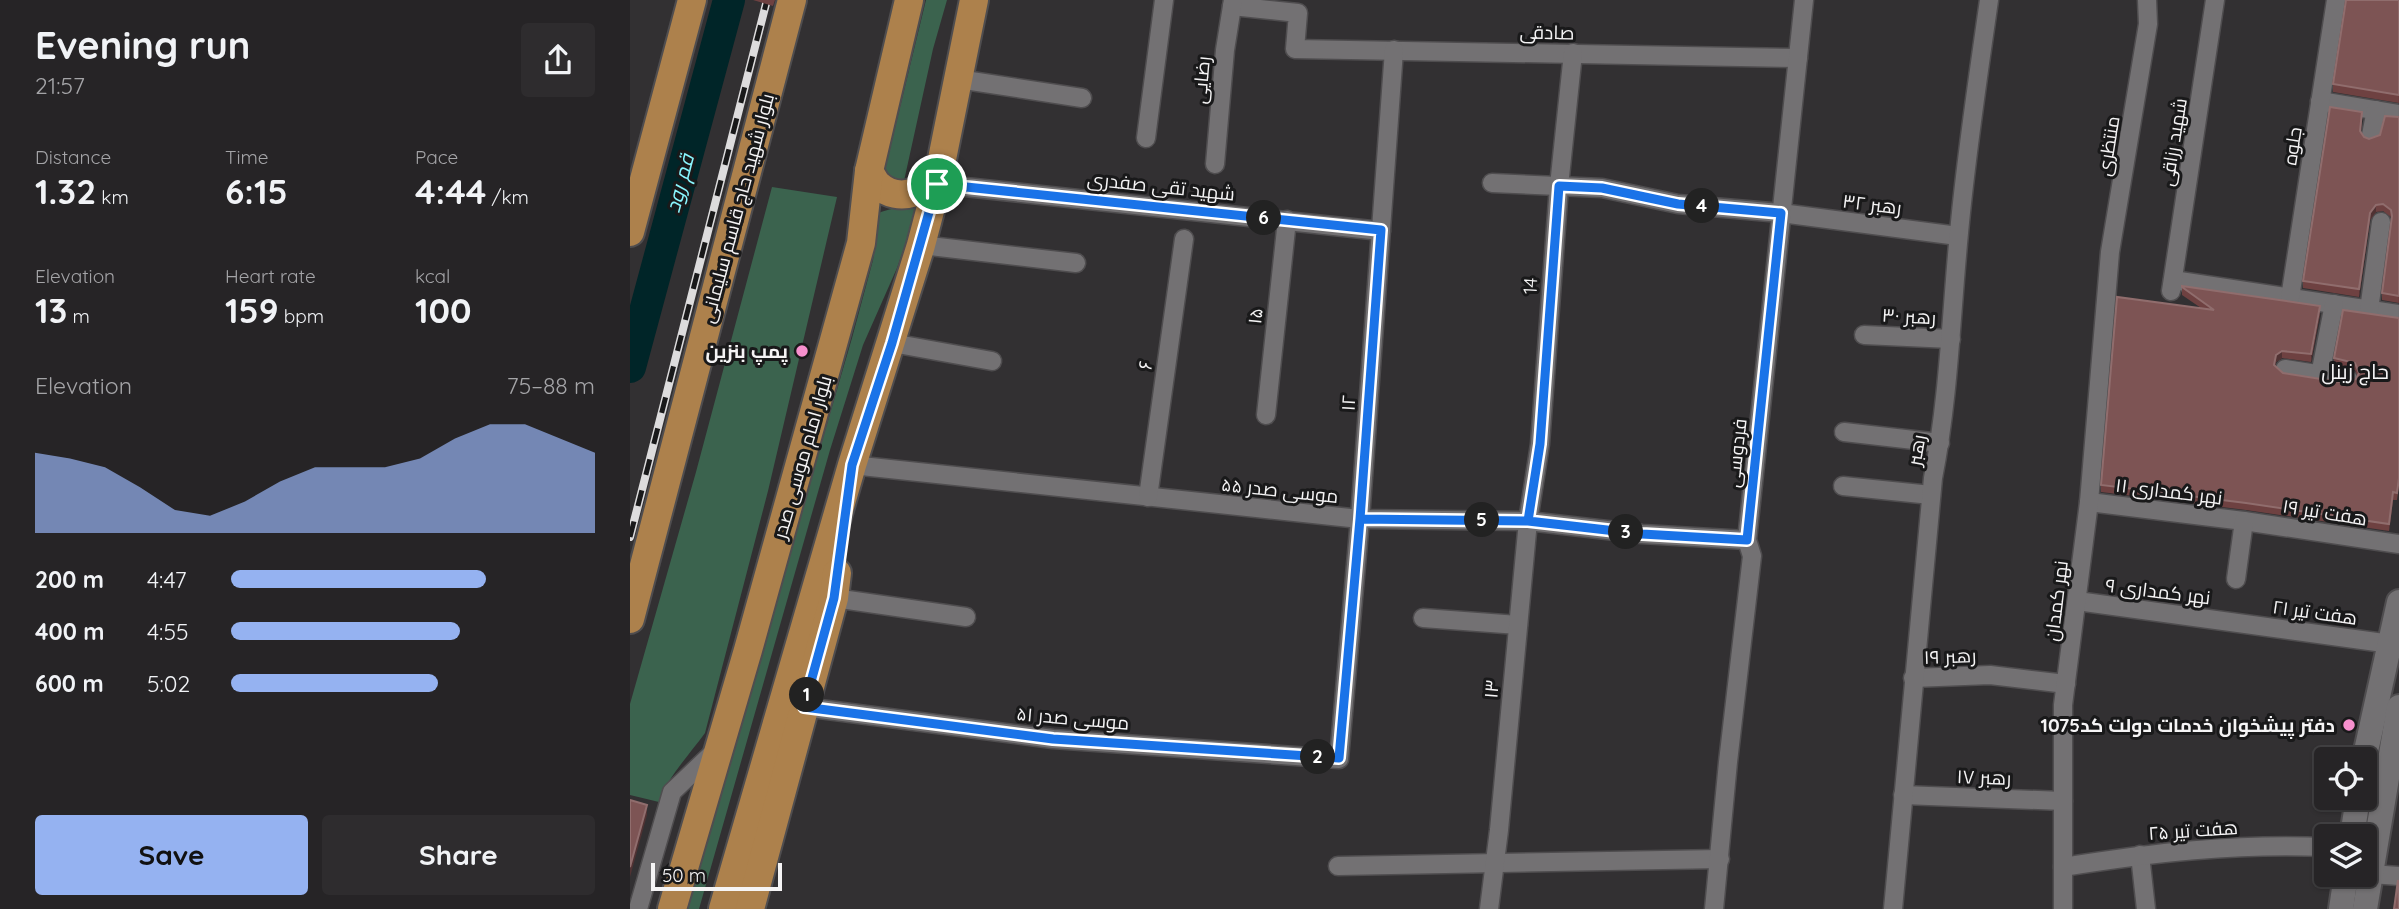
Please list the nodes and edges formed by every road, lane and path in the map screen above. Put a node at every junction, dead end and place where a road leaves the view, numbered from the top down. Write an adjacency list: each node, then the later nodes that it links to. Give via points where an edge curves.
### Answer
1 (692, 0): 31 (main road)
2 (792, 0): 66 (main road, بلوار شهید حاج قاسم سلیمانی)
3 (909, 0): 23 (main road, بلوار امام موسی صدر)
4 (974, 0): 15 (main road)
5 (1164, 0): 21 (street)
6 (1804, 0): 14 (street, فردوسی)
7 (1989, 0): 32 (street, رهبر)
8 (2147, 0): 37 (street, منتظری, via 2148,24 2110,252)
9 (2215, 0): 36 (street, شهید رزاقی, via 2172,285)
10 (2336, 0): 17 (street, جلوه)
11 (1233, 3): 12 (street, صادقی, via 1298,13 1295,49); 22 (street, رضایی)
12 (1394, 50): 13 (street, صادقی); 30 (street, ۱۲)
13 (1573, 53): 14 (street, صادقی); 26 (street, 14)
14 (1798, 58): 27 (street, فردوسی)
15 (958, 79): 16 (street); 24 (main road)
16 (1082, 98)
17 (2320, 101): 18 (street); 36 (street, جلوه)
18 (2376, 110): 19 (street); 20 (street)
19 (2399, 114)
20 (2371, 135)
21 (1146, 138)
22 (1214, 164)
23 (869, 171): 24 (main road, via 884,189 907,195 923,190); 75 (main road, بلوار امام موسی صدر, via 861,243)
24 (939, 174): 28 (street, شهید تقی صفدری); 34 (main road)
25 (1492, 183): 26 (street, رهبر ۳۲)
26 (1559, 186): 27 (street, رهبر ۳۲, via 1602,188 1678,204); 57 (street, 14, via 1540,444)
27 (1781, 213): 32 (street, رهبر ۳۲); 59 (street, فردوسی)
28 (1287, 220): 30 (street, شهید تقی صفدری); 48 (street, ۱۵)
29 (2381, 222): 39 (street)
30 (1381, 230): 56 (street, ۱۲)
31 (630, 232)
32 (1958, 236): 42 (street, رهبر)
33 (1184, 239): 54 (street, ۶)
34 (921, 245): 35 (street); 43 (main road)
35 (1076, 263)
36 (2290, 298): 38 (street)
37 (2107, 299): 55 (street, نهر کمدان)
38 (2334, 304): 39 (street); 46 (street)
39 (2369, 310): 40 (street)
40 (2399, 314)
41 (1864, 335): 42 (street, رهبر ۳۰)
42 (1951, 339): 50 (street, رهبر)
43 (892, 343): 44 (street); 51 (main road)
44 (992, 361)
45 (2285, 369): 46 (street)
46 (2320, 375): 47 (street)
47 (2348, 379)
48 (1266, 415)
49 (1844, 432): 50 (street)
50 (1940, 443): 53 (street, رهبر)
51 (852, 465): 54 (street, موسی صدر ۵۵); 62 (main road); 94 (main road)
52 (1843, 486): 53 (street)
53 (1931, 495): 71 (street, رهبر)
54 (1148, 497): 56 (street, موسی صدر ۵۵)
55 (2089, 502): 58 (street, نهر کمداری ۱۱); 63 (street, نهر کمدان)
56 (1360, 519): 57 (street, موسی صدر ۵۵); 77 (street, ۱۲)
57 (1528, 521): 59 (street, موسی صدر ۵۵); 69 (street, ۱۳)
58 (2244, 521): 60 (street, هفت تیر ۱۹); 61 (street)
59 (1747, 540): 84 (street, فردوسی, via 1752,556)
60 (2399, 544)
61 (2236, 579)
62 (834, 598): 65 (street); 73 (main road)
63 (2077, 601): 68 (street, نهر کمداری ۹); 72 (street, نهر کمدان)
64 (2399, 602): 70 (main road)
65 (966, 617)
66 (630, 618)
67 (1423, 618): 69 (street)
68 (2233, 621): 70 (street, هفت تیر ۲۱)
69 (1518, 625): 85 (street, ۱۳)
70 (2391, 644): 76 (main road)
71 (1913, 678): 72 (street, رهبر ۱۹, via 1990,675); 79 (street, رهبر)
72 (2066, 684): 80 (street, نهر کمدان)
73 (804, 707): 77 (street, موسی صدر ۵۱, via 1053,739); 95 (main road)
74 (2399, 707): 78 (main road)
75 (719, 747): 92 (street, via 672,792); 93 (main road, بلوار امام موسی صدر)
76 (2367, 747)
77 (1339, 758)
78 (2393, 782): 82 (main road)
79 (1903, 795): 80 (street, رهبر ۱۷); 98 (street, رهبر)
80 (2063, 801): 87 (street, نهر کمدان)
81 (2314, 846): 83 (street, هفت تیر ۲۵)
82 (2377, 849)
83 (2140, 855): 87 (street, هفت تیر ۲۵); 100 (street)
84 (1720, 859): 85 (street); 97 (street, فردوسی)
85 (1494, 861): 86 (street); 96 (street, ۱۳)
86 (1338, 866)
87 (2063, 867): 99 (street, نهر کمدان)
88 (2377, 874): 89 (street)
89 (2399, 876)
90 (2344, 887): 101 (main road)
91 (2369, 887): 102 (main road)
92 (638, 909)
93 (672, 909)
94 (723, 909)
95 (750, 909)
96 (1489, 909)
97 (1714, 909)
98 (1893, 909)
99 (2063, 909)
100 (2146, 909)
101 (2341, 909)
102 (2365, 909)

